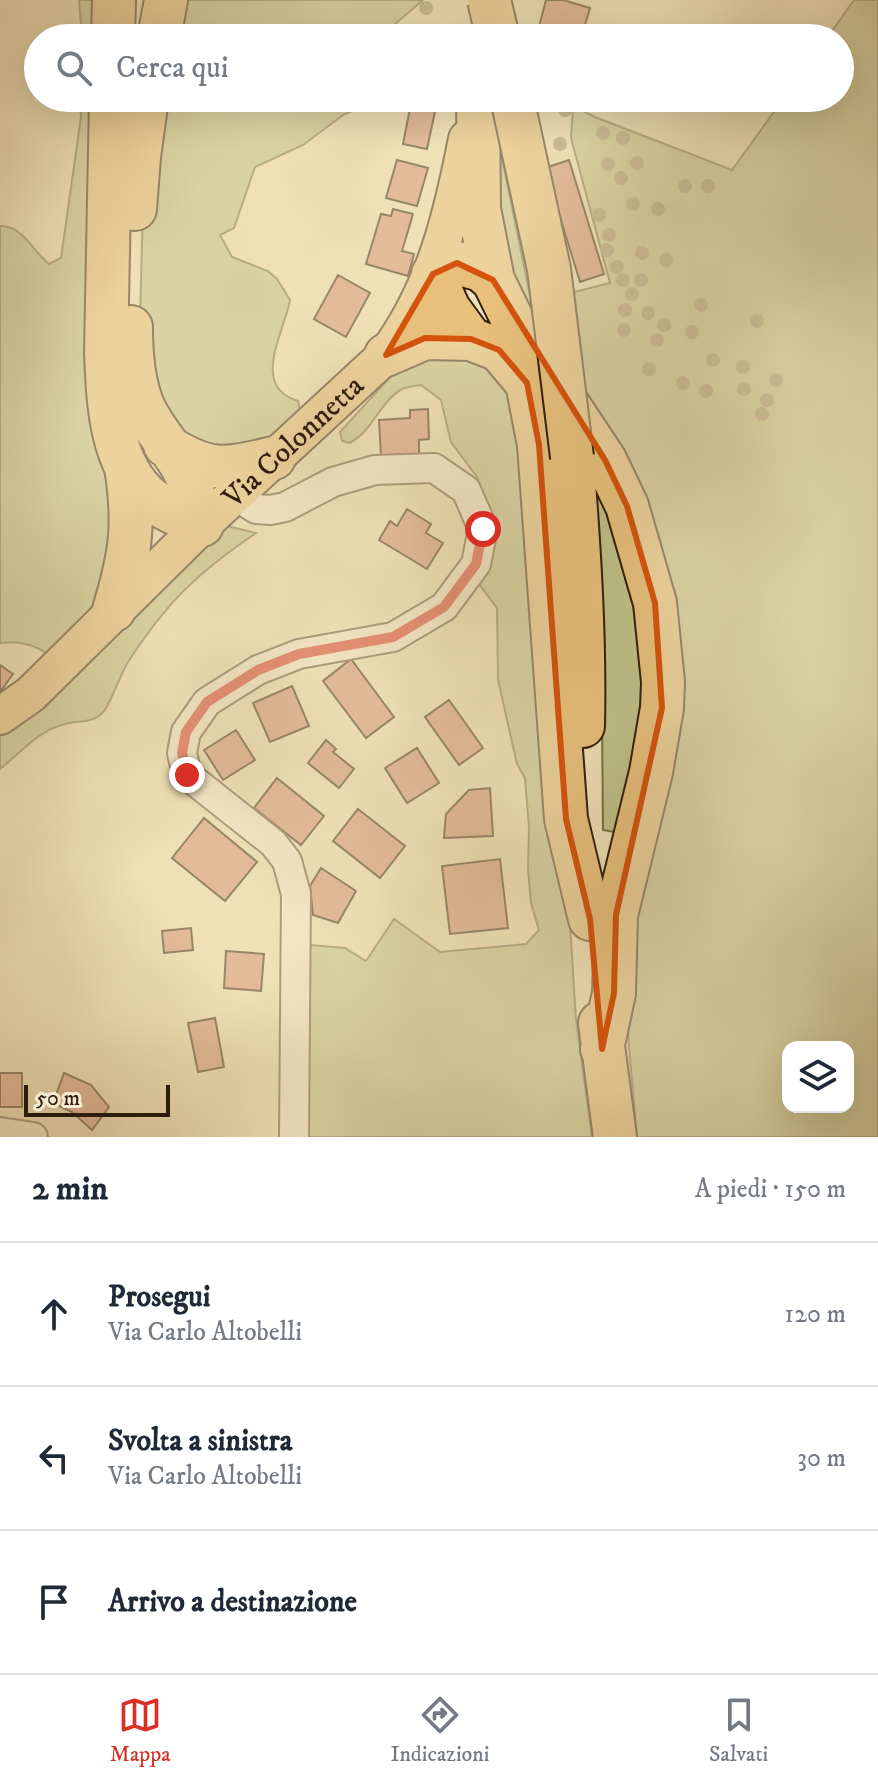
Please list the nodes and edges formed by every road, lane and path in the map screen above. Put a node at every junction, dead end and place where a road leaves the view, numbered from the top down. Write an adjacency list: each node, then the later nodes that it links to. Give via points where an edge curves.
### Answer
1 (114, 0): 5 (highway)
2 (166, 0): 6 (highway)
3 (489, 0): 8 (highway, bridge)
4 (498, 0): 7 (main road)
5 (113, 24)
6 (162, 24)
7 (492, 24)
8 (495, 24)
9 (111, 112): 20 (highway, via 107,385)
10 (145, 112): 18 (highway, via 131,263 131,348 142,403)
11 (473, 112): 14 (main road, Via Colonnetta, via 452,215)
12 (476, 112): 15 (highway, via 479,209)
13 (515, 112): 25 (highway, bridge, via 549,269 572,457 582,579 582,790)
14 (433, 274): 15 (highway, via 457,263); 16 (highway); 17 (main road, Via Colonnetta)
15 (493, 280): 26 (highway, via 514,323 605,460 627,506 655,603 662,708 616,915 614,993)
16 (471, 339): 17 (highway, via 425,338); 25 (highway, via 499,350 527,383 539,445 566,819)
17 (386, 355): 19 (main road, Via Colonnetta)
18 (165, 445): 19 (highway, via 201,465 218,468); 22 (highway, via 189,481)
19 (274, 458): 21 (main road, Via Colonnetta)
20 (126, 467): 22 (highway, via 153,501); 23 (highway, via 132,534)
21 (234, 495): 22 (main road, Via Colonnetta); 29 (street, via 256,509 270,510 375,470 434,468 466,490 483,529 476,564 444,607 393,637 299,654 258,670 207,702 186,732 182,753 187,775 273,843 287,861 296,894)
22 (202, 525): 23 (main road, Via Colonnetta)
23 (114, 610): 24 (main road, Via Colonnetta, via 31,694)
24 (0, 716)
25 (590, 919): 26 (highway)
26 (602, 1049): 30 (highway)
27 (0, 1132): 28 (street)
28 (33, 1137)
29 (294, 1137)
30 (615, 1137)

